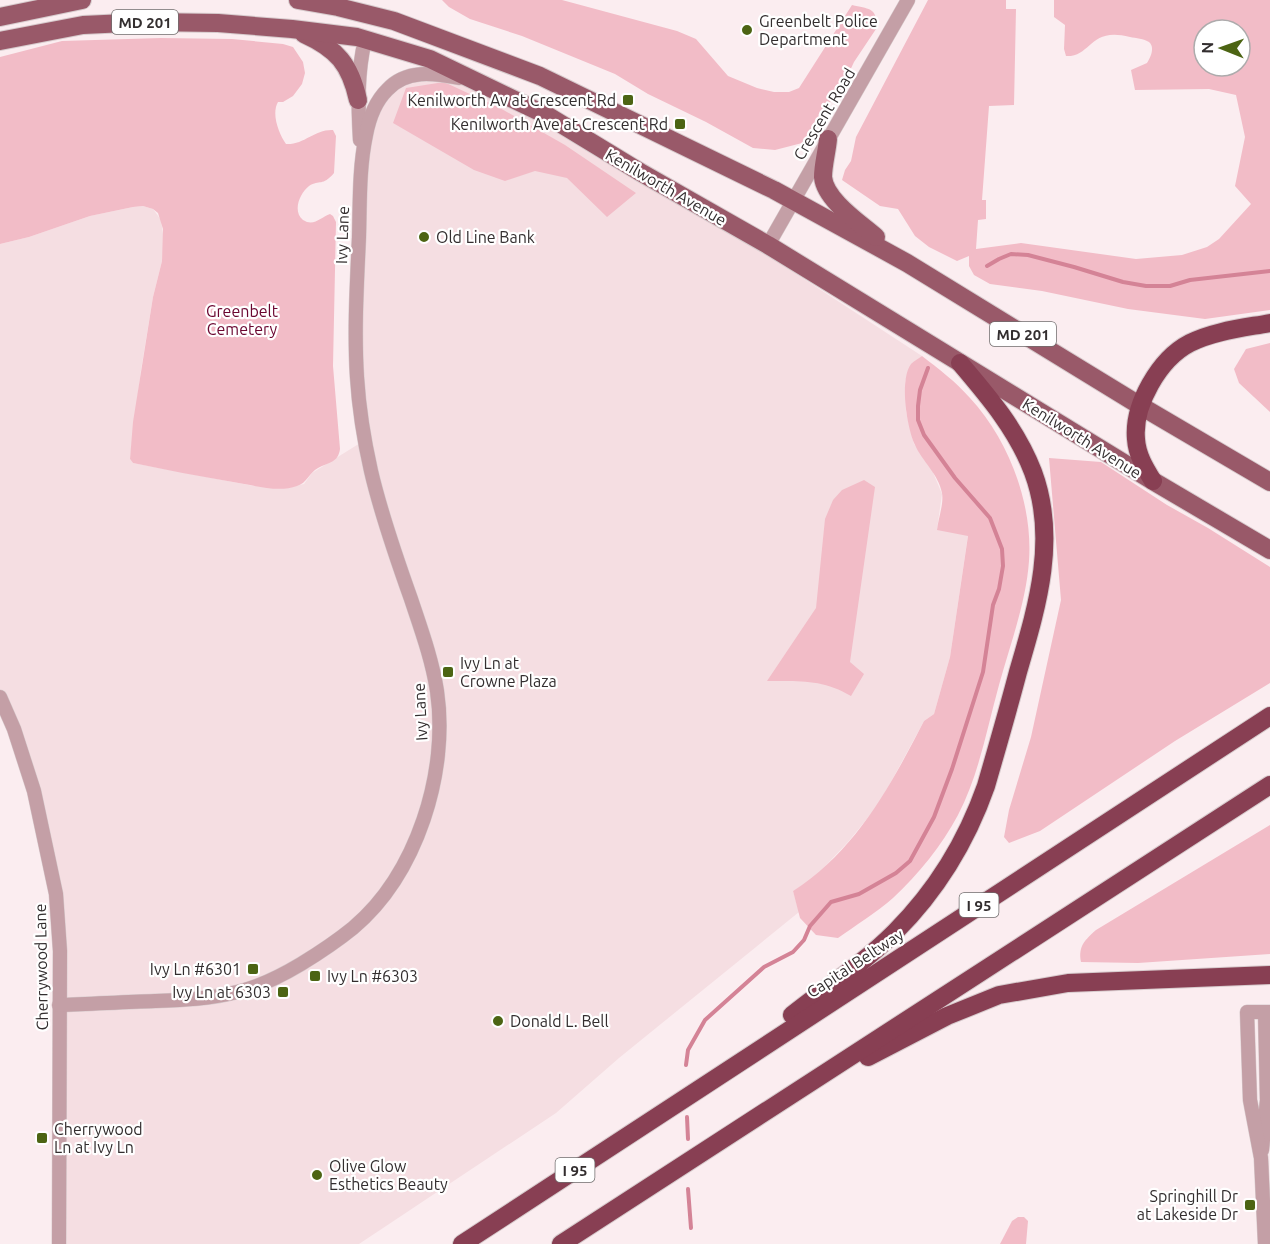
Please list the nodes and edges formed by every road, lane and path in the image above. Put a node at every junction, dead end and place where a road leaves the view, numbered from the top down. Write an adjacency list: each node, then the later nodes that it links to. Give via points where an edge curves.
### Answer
1 (82, 0): 4 (main road)
2 (298, 0): 6 (main road, MD 201, via 366,13)
3 (908, 0): 11 (street, Crescent Road)
4 (0, 17)
5 (292, 29): 7 (main road, Kenilworth Avenue / MD 201); 8 (main road, Kenilworth Avenue / MD 201, via 218,23 123,23 55,29); 10 (main road, via 322,42 341,59)
6 (422, 32): 7 (main road, via 384,31); 13 (main road, MD 201, via 540,76)
7 (365, 40): 9 (main road, Kenilworth Avenue / MD 201, via 430,59); 10 (street, Ivy Lane)
8 (0, 41)
9 (476, 82): 12 (street, Ivy Lane, via 421,74 390,86 371,116); 14 (main road, Kenilworth Avenue / MD 201, via 548,116)
10 (358, 100): 12 (street, Ivy Lane)
11 (828, 139): 13 (street, Crescent Road); 15 (main road, via 825,187 852,216)
12 (362, 169): 26 (street, Ivy Lane, via 355,336 361,420 377,494 428,649 439,711 435,779 417,836 387,890 355,927 317,955 273,978 239,992 198,999)
13 (792, 200): 14 (street, Crescent Road); 15 (main road, MD 201)
14 (768, 245): 17 (main road, Kenilworth Avenue / MD 201)
15 (908, 263): 18 (main road, MD 201)
16 (1270, 323): 18 (highway, via 1221,332 1187,345 1158,373)
17 (960, 363): 19 (main road, Kenilworth Avenue / MD 201); 28 (highway, via 996,405 1022,447 1038,492 1045,540 1034,618 977,812 935,885 895,932)
18 (1139, 405): 19 (highway, via 1137,445); 20 (main road, MD 201)
19 (1153, 482): 21 (main road, Kenilworth Avenue / MD 201)
20 (1270, 482)
21 (1270, 550)
22 (0, 697): 26 (street, Cherrywood Lane, via 34,791 52,869 60,951)
23 (1270, 716): 28 (highway, Capital Beltway / I 95)
24 (1270, 785): 29 (highway)
25 (1270, 975): 29 (highway, via 1068,983 999,995 947,1016)
26 (59, 1005): 31 (street, Cherrywood Lane)
27 (1268, 1012): 30 (street, via 1267,1100); 30 (street, via 1247,1012 1250,1100)
28 (689, 1095): 32 (highway, Capital Beltway / I 95)
29 (768, 1109): 33 (highway)
30 (1261, 1158): 34 (street)
31 (59, 1244)
32 (462, 1244)
33 (561, 1244)
34 (1265, 1244)

